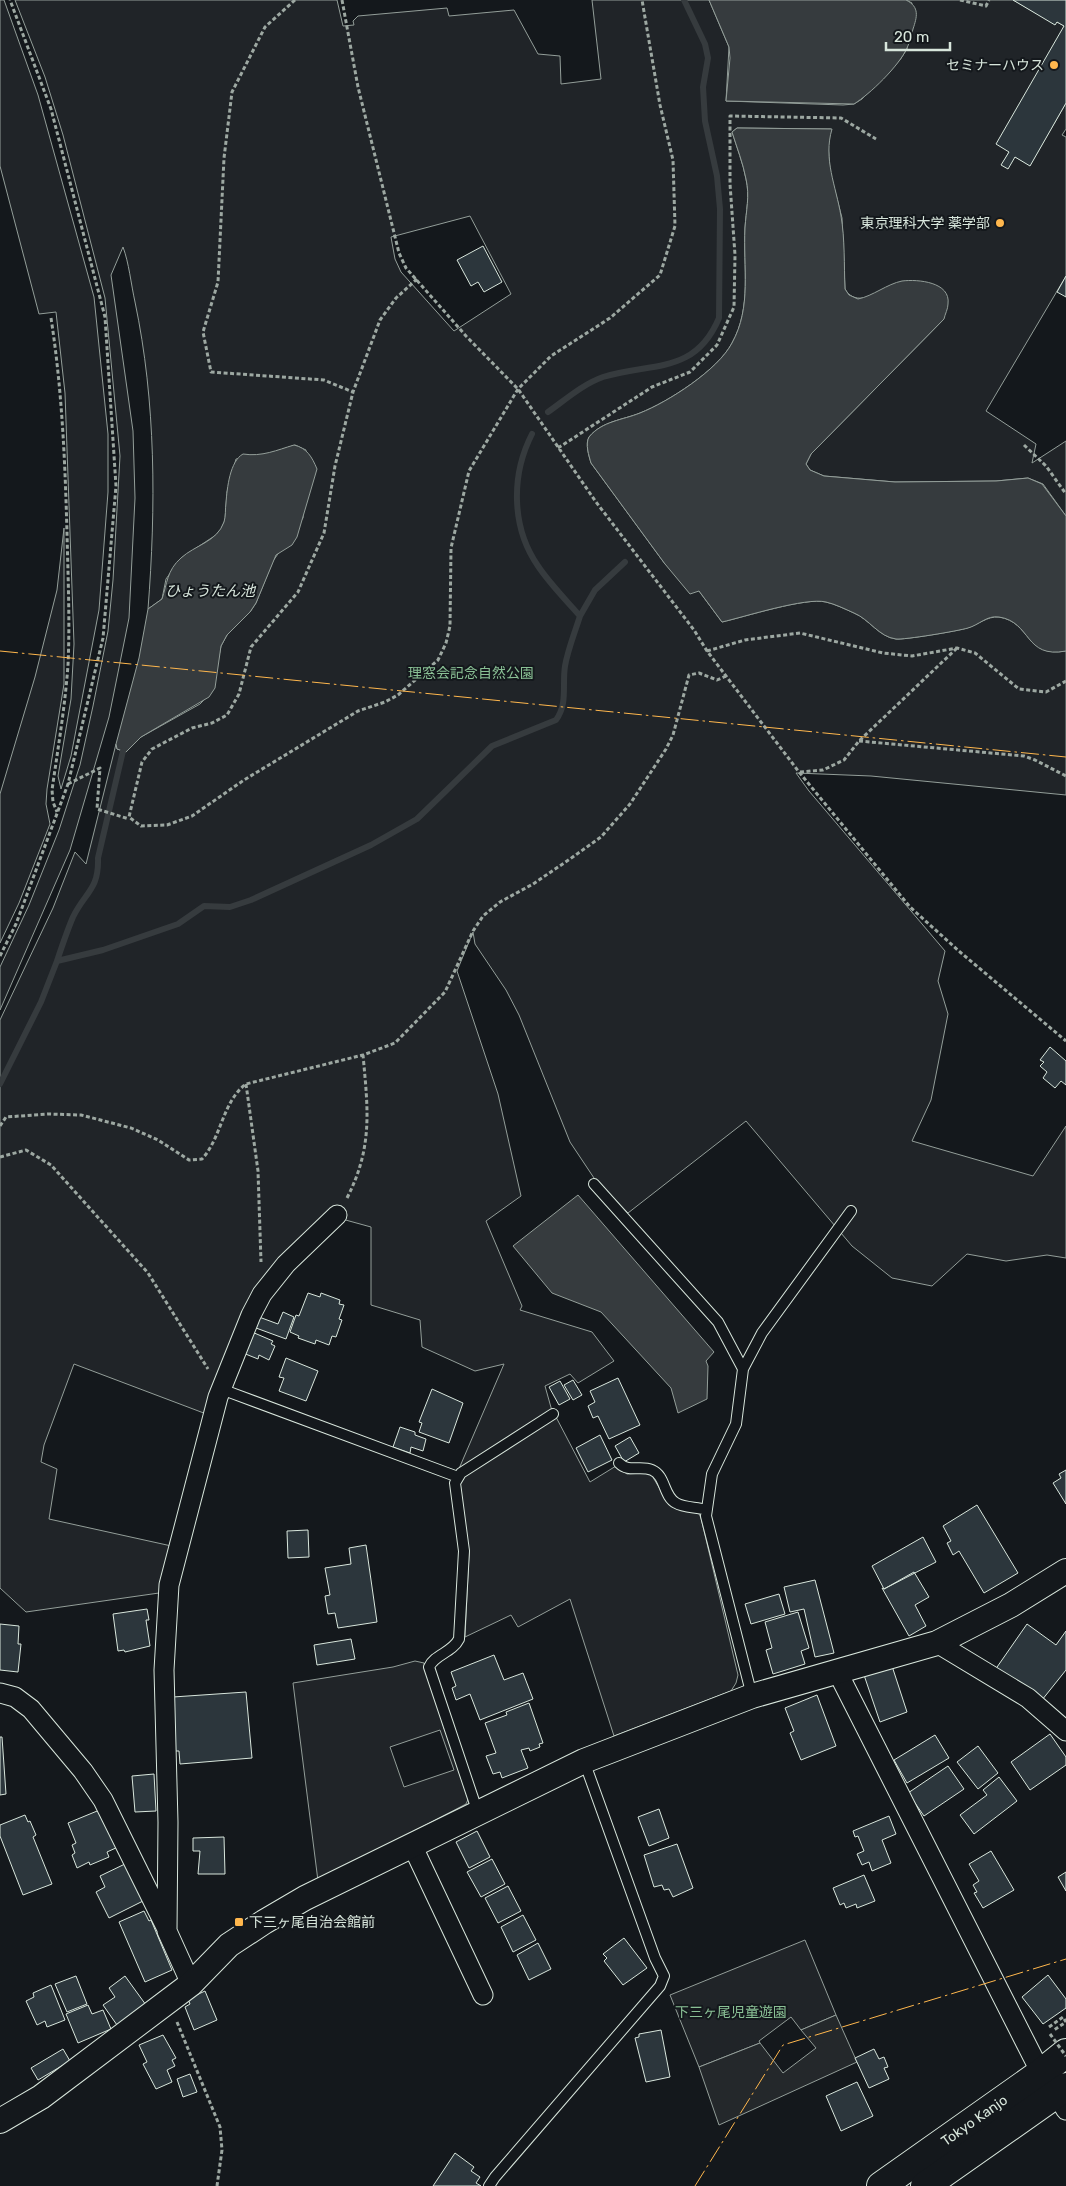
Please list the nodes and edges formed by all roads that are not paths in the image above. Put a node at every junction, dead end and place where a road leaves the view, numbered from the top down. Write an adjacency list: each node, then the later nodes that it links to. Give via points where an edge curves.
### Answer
1 (594, 1184): 4 (lane, via 718,1322)
2 (851, 1212): 4 (lane, via 762,1333)
3 (337, 1215): 5 (street, via 286,1264 258,1300)
4 (743, 1369): 9 (lane, via 736,1424 712,1474)
5 (221, 1389): 8 (lane); 19 (street, via 169,1585 164,1670)
6 (553, 1414): 8 (lane)
7 (619, 1463): 9 (lane, via 628,1469 650,1469 659,1474 675,1503)
8 (458, 1477): 17 (lane, via 455,1483 464,1551 460,1639 452,1649 432,1660 429,1667)
9 (706, 1510): 14 (lane)
10 (1066, 1571): 11 (street, via 1011,1605)
11 (936, 1643): 12 (street); 15 (street, via 1028,1698)
12 (837, 1671): 14 (street); 23 (street)
13 (0, 1693): 19 (street, via 15,1697 30,1709 83,1771 103,1800)
14 (752, 1696): 16 (street)
15 (1066, 1731)
16 (584, 1762): 17 (street); 26 (lane, via 664,1976 660,1986)
17 (478, 1813): 18 (street)
18 (412, 1845): 20 (street, via 264,1922 229,1945); 21 (street)
19 (167, 1931): 20 (street)
20 (191, 1984): 25 (street, via 42,2097)
21 (484, 1995)
22 (1060, 2047): 23 (highway, Tokyo Kanjo)
23 (1041, 2073): 27 (highway, Tokyo Kanjo)
24 (1063, 2098): 28 (highway, Tokyo Kanjo)
25 (0, 2122)
26 (489, 2186)
27 (881, 2186)
28 (925, 2186)

